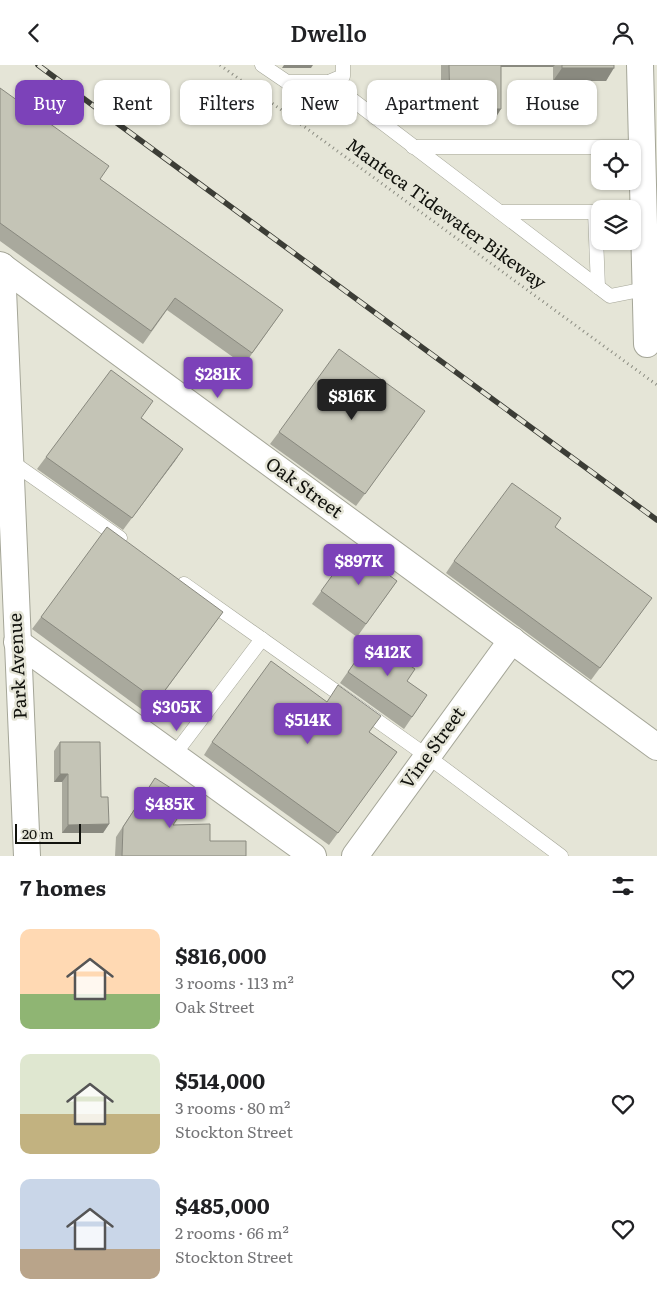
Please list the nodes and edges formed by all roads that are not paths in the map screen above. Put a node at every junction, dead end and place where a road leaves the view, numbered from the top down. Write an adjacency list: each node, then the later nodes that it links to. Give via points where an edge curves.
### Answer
1 (262, 65): 4 (lane)
2 (343, 65): 5 (lane, via 343,76)
3 (640, 65): 6 (street)
4 (284, 80)
5 (334, 80)
6 (649, 95): 8 (street)
7 (357, 104): 9 (lane)
8 (646, 137): 9 (lane); 11 (street)
9 (413, 147): 10 (lane)
10 (500, 212): 13 (lane); 13 (lane, via 595,212)
11 (650, 218): 14 (street)
12 (1, 266): 16 (street, Park Avenue); 21 (street, Oak Street)
13 (598, 287): 14 (lane, via 610,296)
14 (651, 289): 15 (street)
15 (647, 344)
16 (10, 460): 17 (lane); 19 (street, Park Avenue)
17 (128, 544)
18 (175, 578): 20 (lane)
19 (7, 594): 22 (street, Park Avenue)
20 (262, 639): 24 (lane); 25 (lane)
21 (512, 640): 23 (street, Oak Street); 25 (street, Vine Street)
22 (17, 642): 24 (street); 26 (street, Park Avenue)
23 (657, 747)
24 (174, 755): 27 (street)
25 (427, 756): 28 (street, Vine Street); 29 (lane)
26 (26, 856)
27 (313, 856)
28 (355, 856)
29 (561, 856)

